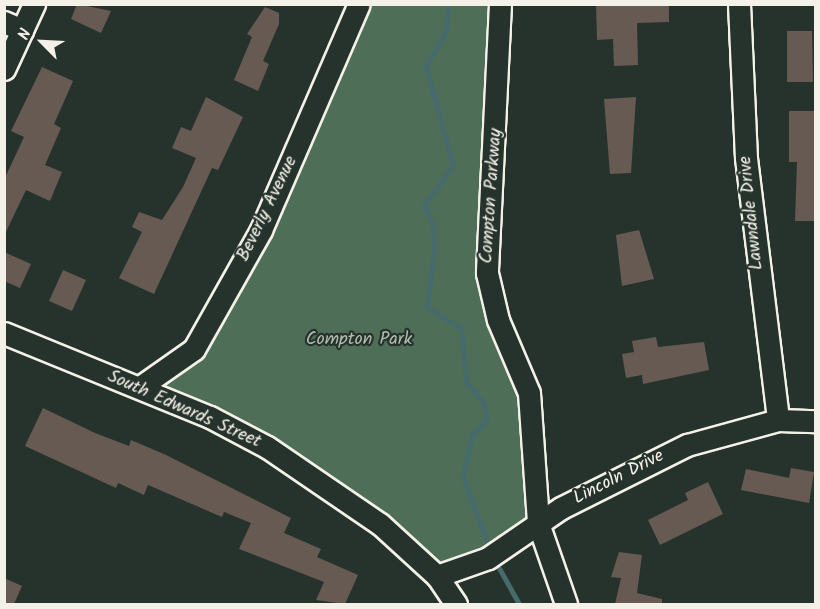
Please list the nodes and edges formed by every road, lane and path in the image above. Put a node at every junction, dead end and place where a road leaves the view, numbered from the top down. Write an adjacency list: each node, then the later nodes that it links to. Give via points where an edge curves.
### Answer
1 (34, 4): 5 (street)
2 (359, 4): 8 (street, Beverly Avenue, via 261,230 194,349)
3 (500, 4): 11 (street, Compton Parkway, via 487,273 498,320 529,393)
4 (739, 4): 9 (street, Lawndale Drive, via 749,190)
5 (14, 26): 6 (street)
6 (4, 69)
7 (4, 333): 8 (street, South Edwards Street)
8 (140, 387): 12 (street, South Edwards Street, via 267,447 347,497)
9 (778, 420): 10 (street, Lincoln Drive); 11 (street, Lincoln Drive, via 687,445)
10 (816, 421)
11 (538, 523): 12 (street, Lincoln Drive, via 488,558); 14 (street, Compton Parkway)
12 (437, 576): 13 (street, South Edwards Street)
13 (456, 604)
14 (566, 604)

